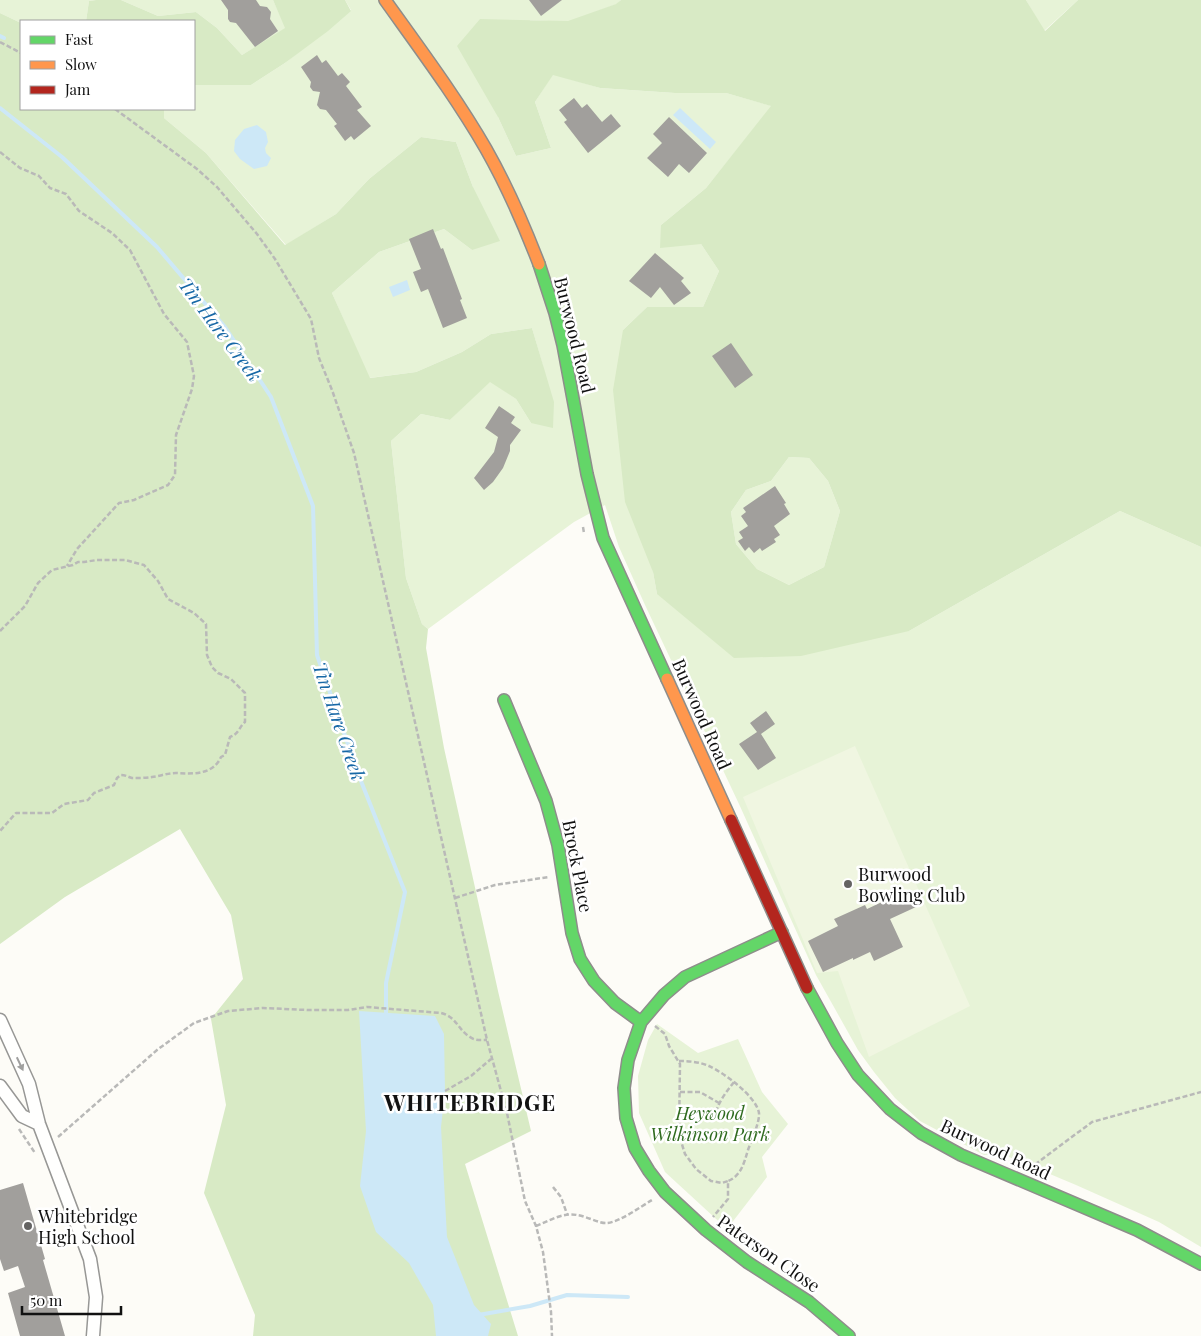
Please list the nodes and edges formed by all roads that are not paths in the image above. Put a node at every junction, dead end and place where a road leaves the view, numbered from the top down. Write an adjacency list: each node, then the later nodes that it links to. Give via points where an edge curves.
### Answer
1 (385, 0): 3 (main road, Burwood Road, via 438,73 487,150 519,216 546,282 564,346 593,503 603,538)
2 (504, 700): 5 (main road, Brock Place, via 546,801 580,959 615,1004)
3 (782, 932): 5 (main road, Paterson Close, via 685,977); 8 (main road, Burwood Road, via 813,1001 837,1043 858,1075 890,1109 921,1133 953,1151 1137,1230)
4 (0, 1020): 7 (street, one-way to 7, via 29,1084)
5 (641, 1022): 10 (main road, Paterson Close, via 628,1060 624,1088 626,1118 634,1148 649,1171 665,1192 706,1230 747,1262 809,1302)
6 (0, 1086): 7 (street, via 22,1116)
7 (39, 1124): 9 (street, via 90,1259 96,1297)
8 (1201, 1264)
9 (93, 1336)
10 (849, 1336)

